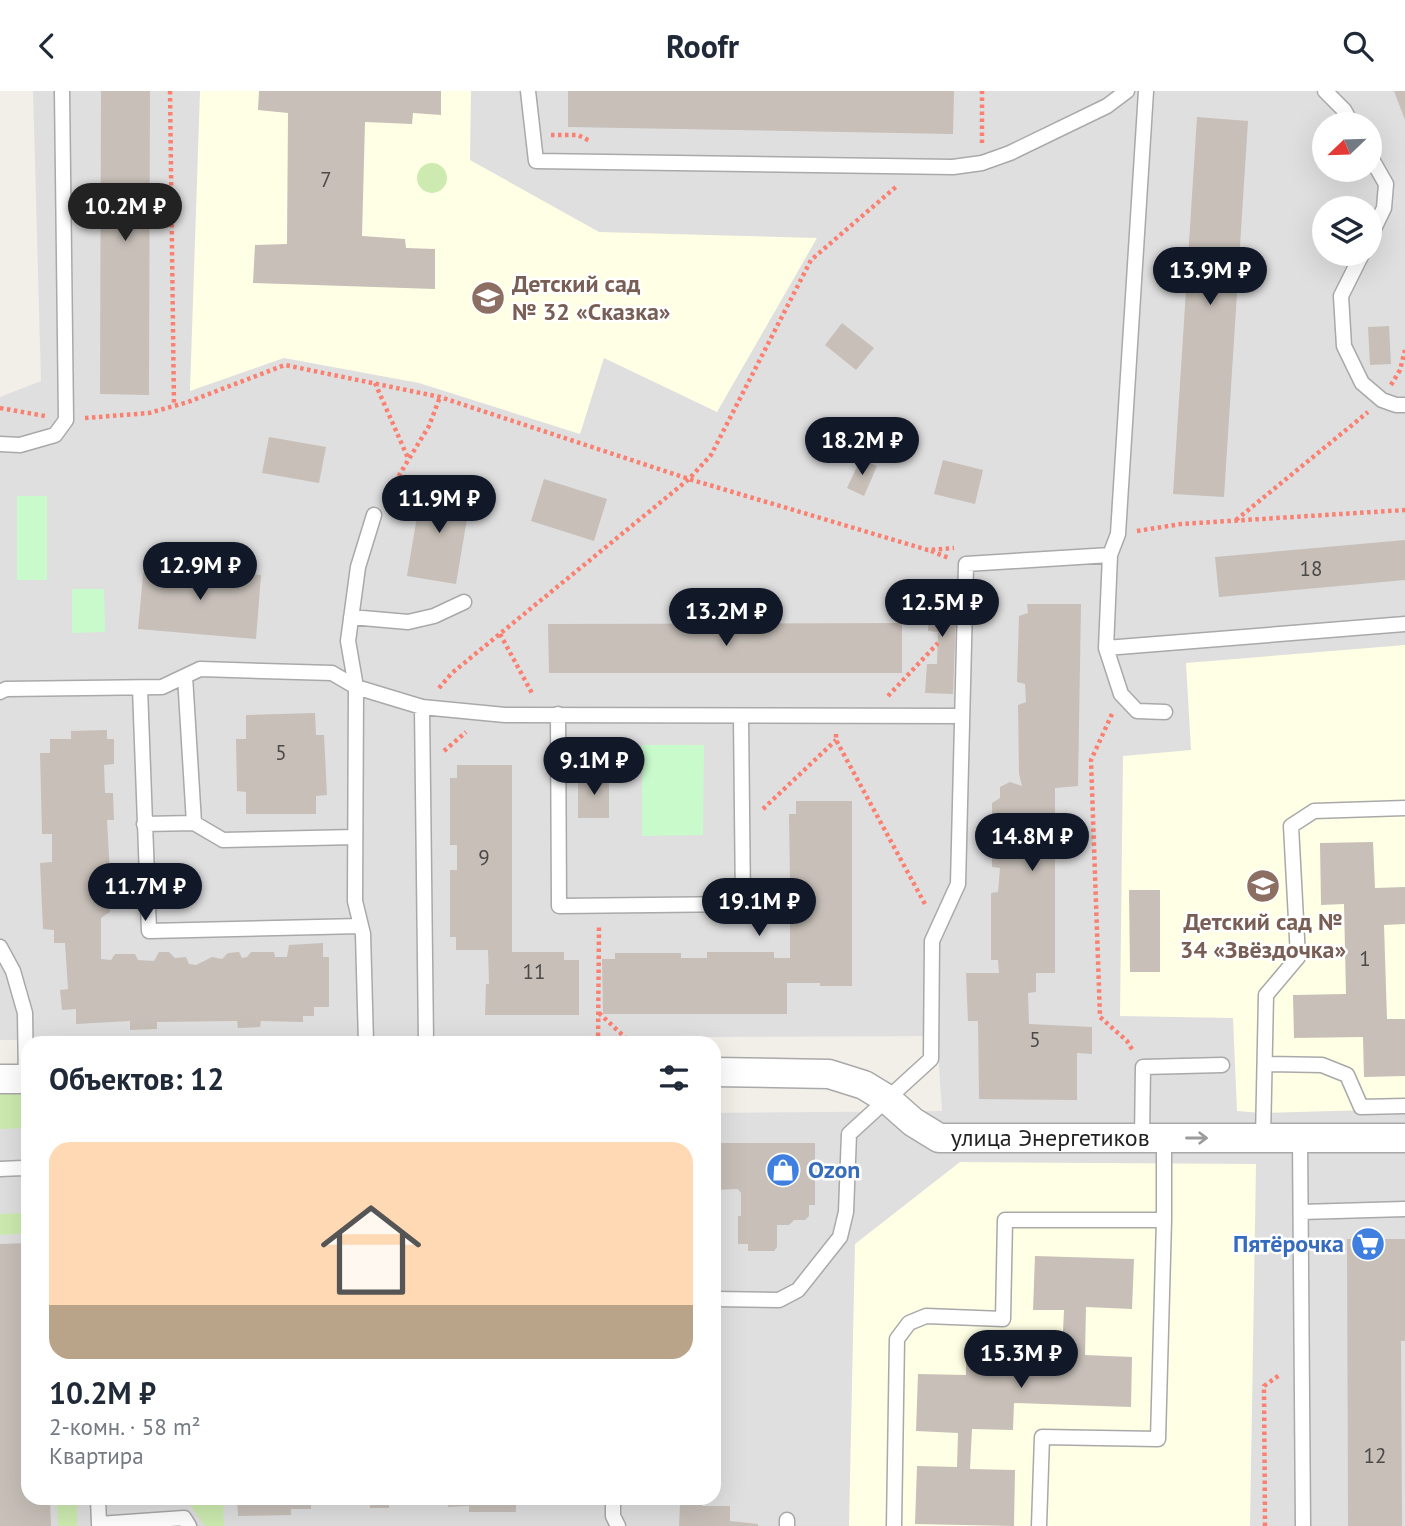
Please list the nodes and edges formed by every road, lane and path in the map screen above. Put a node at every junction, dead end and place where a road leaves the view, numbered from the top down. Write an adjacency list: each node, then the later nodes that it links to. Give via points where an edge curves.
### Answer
1 (62, 91): 21 (lane)
2 (170, 91): 19 (path)
3 (528, 91): 10 (lane, via 536,160)
4 (982, 91): 9 (path)
5 (1127, 91): 9 (lane, via 1107,106)
6 (1146, 91): 28 (lane)
7 (1325, 91): 8 (lane)
8 (1345, 112)
9 (982, 163): 10 (lane)
10 (920, 166): 24 (path, via 811,260 711,454)
11 (1382, 177): 12 (lane, via 1386,184)
12 (1382, 212)
13 (1356, 266): 17 (lane, via 1341,296 1344,346 1362,383)
14 (1405, 350): 17 (path, via 1400,370)
15 (374, 383): 16 (path); 19 (path, via 285,365); 23 (path)
16 (440, 397): 23 (path); 24 (path)
17 (1382, 400): 18 (lane); 27 (path)
18 (1405, 405)
19 (174, 406): 21 (path, via 149,413)
20 (0, 408): 21 (path)
21 (66, 420): 22 (lane, via 55,435 20,445)
22 (0, 444)
23 (409, 459): 26 (path)
24 (689, 479): 29 (path, via 928,550); 34 (path)
25 (1405, 510): 27 (path)
26 (374, 515): 32 (lane, via 358,567)
27 (1236, 520): 28 (path)
28 (1118, 534): 30 (lane)
29 (956, 548)
30 (1110, 555): 36 (lane); 48 (lane, via 966,564)
31 (464, 602): 32 (lane, via 408,622)
32 (351, 617): 38 (lane, via 348,641)
33 (1405, 624): 36 (lane)
34 (500, 634): 42 (path, via 452,673); 45 (path)
35 (938, 643): 47 (path)
36 (1106, 649): 41 (lane)
37 (185, 676): 38 (lane, via 200,669 332,673); 39 (lane, via 162,687); 54 (lane)
38 (356, 687): 42 (lane); 56 (lane)
39 (140, 688): 40 (lane); 55 (lane)
40 (0, 692)
41 (1121, 694): 43 (lane, via 1137,711); 70 (path, via 1091,760 1100,1017 1127,1041)
42 (422, 707): 44 (lane); 51 (lane)
43 (1165, 712)
44 (488, 714): 45 (lane); 51 (path)
45 (550, 715): 49 (lane); 57 (lane, via 559,906)
46 (835, 716): 47 (lane); 49 (lane); 50 (path)
47 (869, 716): 48 (lane)
48 (962, 716): 59 (lane, via 958,884)
49 (741, 717): 53 (lane)
50 (836, 740): 53 (path, via 764,809); 59 (path)
51 (423, 769): 64 (lane)
52 (1405, 808): 68 (lane, via 1314,811 1291,826 1297,957 1266,995)
53 (742, 809): 57 (lane, via 743,904)
54 (194, 823): 55 (lane); 56 (lane, via 223,840)
55 (144, 824): 58 (lane, via 149,931)
56 (355, 837): 58 (lane, via 355,901)
57 (599, 905): 61 (path)
58 (361, 926): 63 (lane)
59 (938, 928): 73 (lane, via 932,941 931,1059)
60 (0, 947): 62 (lane, via 13,971 25,1013)
61 (598, 1013): 65 (path); 66 (path)
62 (23, 1036)
63 (366, 1036)
64 (426, 1036)
65 (598, 1036)
66 (623, 1036)
67 (21, 1051): 72 (lane)
68 (1265, 1064): 74 (lane, via 1322,1065 1347,1075 1361,1107); 78 (lane)
69 (1222, 1065): 70 (lane)
70 (1143, 1066): 75 (lane)
71 (721, 1072): 73 (street, улица Энергетиков, via 829,1074 864,1085)
72 (18, 1079)
73 (887, 1099): 75 (street, улица Энергетиков, via 939,1138); 84 (lane, via 849,1134 846,1212 839,1237 798,1290 779,1300)
74 (1405, 1106)
75 (1153, 1138): 78 (street, улица Энергетиков, one-way to 78); 83 (lane)
76 (1300, 1138): 77 (street, улица Энергетиков); 78 (street, улица Энергетиков); 82 (lane)
77 (1405, 1138)
78 (1263, 1139)
79 (21, 1168): 80 (lane)
80 (0, 1169)
81 (1405, 1209): 82 (lane)
82 (1301, 1212): 93 (lane)
83 (1164, 1220): 90 (lane, via 1005,1220 1003,1319 926,1316 909,1323 897,1339); 91 (lane, via 1158,1439 1042,1437)
84 (721, 1299)
85 (1285, 1371): 92 (path, via 1264,1386)
86 (98, 1505): 88 (lane, via 99,1524 184,1518)
87 (613, 1505): 89 (lane)
88 (189, 1526)
89 (618, 1526)
90 (894, 1526)
91 (1039, 1526)
92 (1265, 1526)
93 (1303, 1526)

